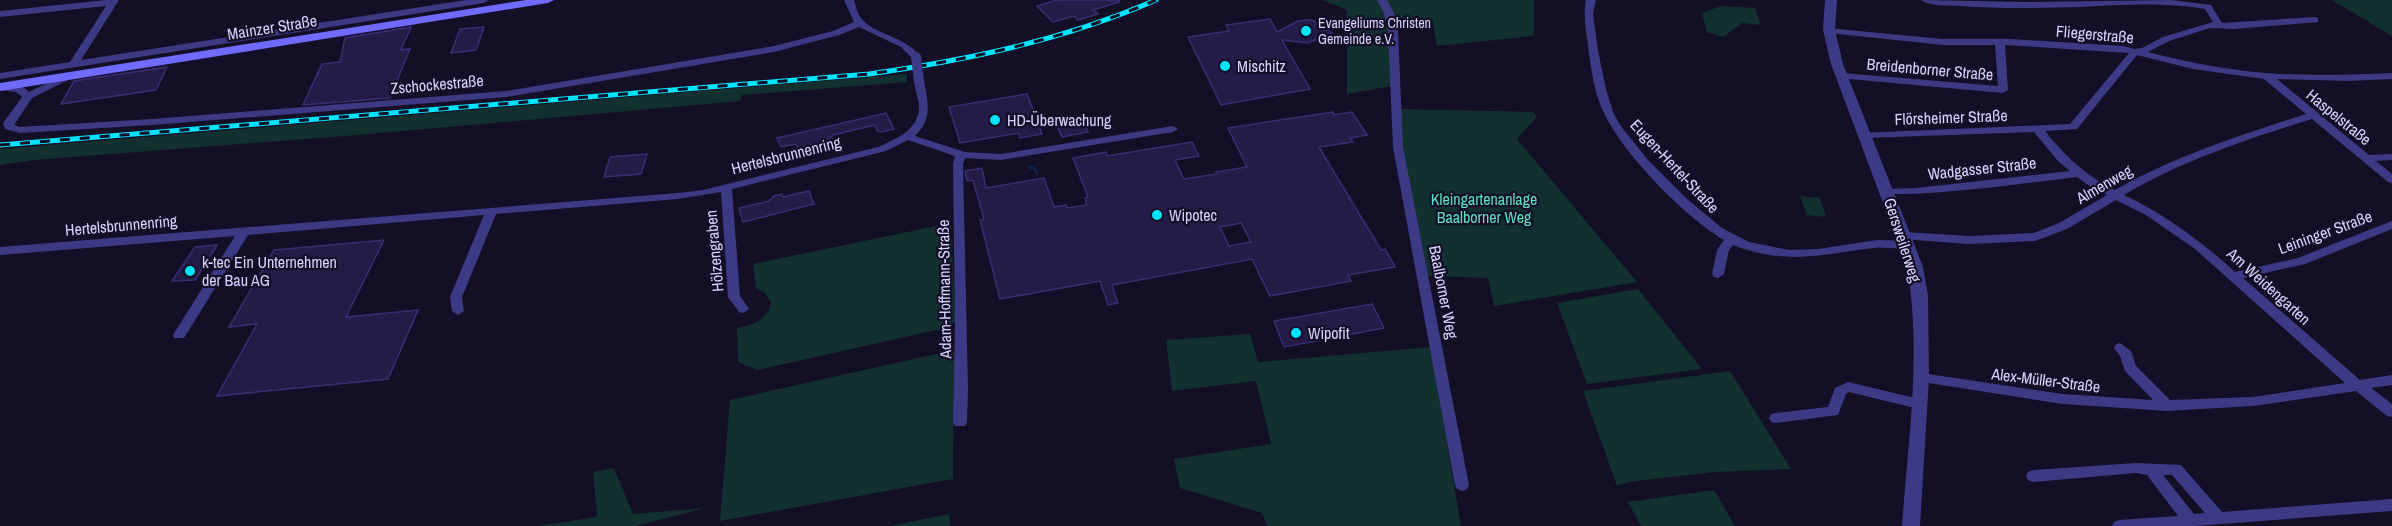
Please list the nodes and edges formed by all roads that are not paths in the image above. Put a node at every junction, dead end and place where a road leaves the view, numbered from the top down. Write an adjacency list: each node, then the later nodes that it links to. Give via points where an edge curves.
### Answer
1 (484, 0): 10 (street, Mainzer Straße)
2 (515, 0): 10 (main road, Mainzer Straße)
3 (548, 0): 18 (main road, Mainzer Straße)
4 (849, 0): 13 (street)
5 (1382, 0): 61 (street, Baalborner Weg, via 1393,31 1398,147)
6 (1591, 0): 42 (street, Eugen-Hertel-Straße, via 1588,14 1604,99 1612,120 1624,139 1695,214)
7 (1831, 0): 15 (street, Gersweilerweg)
8 (1926, 0): 14 (street, via 1997,6 2195,3 2208,7)
9 (113, 1): 11 (street); 18 (street)
10 (459, 4): 18 (street, Mainzer Straße); 23 (main road, Mainzer Straße)
11 (0, 14)
12 (2315, 20): 14 (street)
13 (860, 23): 25 (street, Zschockestraße, via 774,49 506,94 152,122 20,130 9,127); 30 (street, bridge, via 903,45 916,57 924,114)
14 (2219, 25): 17 (street, via 2185,31)
15 (1829, 30): 16 (street, Fliegerstraße, via 1918,40); 20 (street, Gersweilerweg)
16 (2000, 42): 17 (street, Fliegerstraße); 20 (street, Breidenborner Straße, via 2003,90)
17 (2134, 52): 21 (street, Fliegerstraße, via 2193,66); 28 (street, Flörsheimer Straße, via 2079,123 2064,129)
18 (72, 70): 19 (street, Mainzer Straße); 24 (main road, Mainzer Straße); 25 (street)
19 (0, 76)
20 (1842, 76): 29 (street, Gersweilerweg)
21 (2267, 76): 22 (street, Fliegerstraße); 26 (street, Haspelstraße)
22 (2392, 76)
23 (0, 81)
24 (0, 87): 25 (street, via 19,88)
25 (28, 96)
26 (2313, 115): 33 (street, Haspelstraße); 38 (street, Almenweg, via 2197,155)
27 (1173, 129): 31 (street, via 1001,157)
28 (2038, 130): 29 (street, Flörsheimer Straße); 34 (street, Am Weidengarten, via 2062,159)
29 (1865, 135): 37 (street, Gersweilerweg)
30 (909, 137): 31 (street); 36 (street, Hertelsbrunnenring, via 882,149)
31 (961, 155): 58 (street, Adam-Hoffmann-Straße)
32 (2392, 157): 33 (street)
33 (2366, 159): 35 (street, Haspelstraße)
34 (2080, 173): 37 (street, Wadgasser Straße); 38 (street, Am Weidengarten)
35 (2392, 180)
36 (726, 187): 39 (street, Hertelsbrunnenring, via 678,196); 47 (street, Hölzengraben, via 734,297)
37 (1888, 191): 43 (street, Gersweilerweg)
38 (2116, 194): 43 (street, Almenweg, via 2063,226 2035,237); 46 (street, Am Weidengarten, via 2171,225)
39 (492, 211): 41 (street, Hertelsbrunnenring); 48 (street, via 456,297)
40 (2392, 225): 46 (street, Leininger Straße, via 2301,261)
41 (244, 231): 44 (street, Hertelsbrunnenring); 49 (street)
42 (1731, 239): 43 (street, Eugen-Hertel-Straße, via 1789,254); 45 (street, via 1723,250)
43 (1905, 240): 51 (street, Gersweilerweg, via 1920,295)
44 (0, 251)
45 (1718, 274)
46 (2234, 276): 53 (street, Am Weidengarten)
47 (743, 309)
48 (458, 311)
49 (179, 335)
50 (2120, 348): 55 (street, via 2130,368)
51 (1921, 378): 54 (street, Gersweilerweg); 55 (street, Alex-Müller-Straße, via 2067,400)
52 (2392, 380): 53 (street, Alex-Müller-Straße)
53 (2359, 385): 55 (street, Alex-Müller-Straße, via 2249,401); 56 (street, Am Weidengarten)
54 (1919, 404): 57 (street, via 1848,387 1840,391 1833,411); 65 (street, Gersweilerweg)
55 (2168, 406)
56 (2392, 412)
57 (1776, 418)
58 (960, 422)
59 (2151, 470): 60 (street); 63 (street, via 2176,469); 64 (street)
60 (2033, 476)
61 (1462, 485)
62 (2392, 505): 63 (street)
63 (2218, 518): 64 (street)
64 (2191, 520): 66 (street)
65 (1911, 526)
66 (2119, 526)

